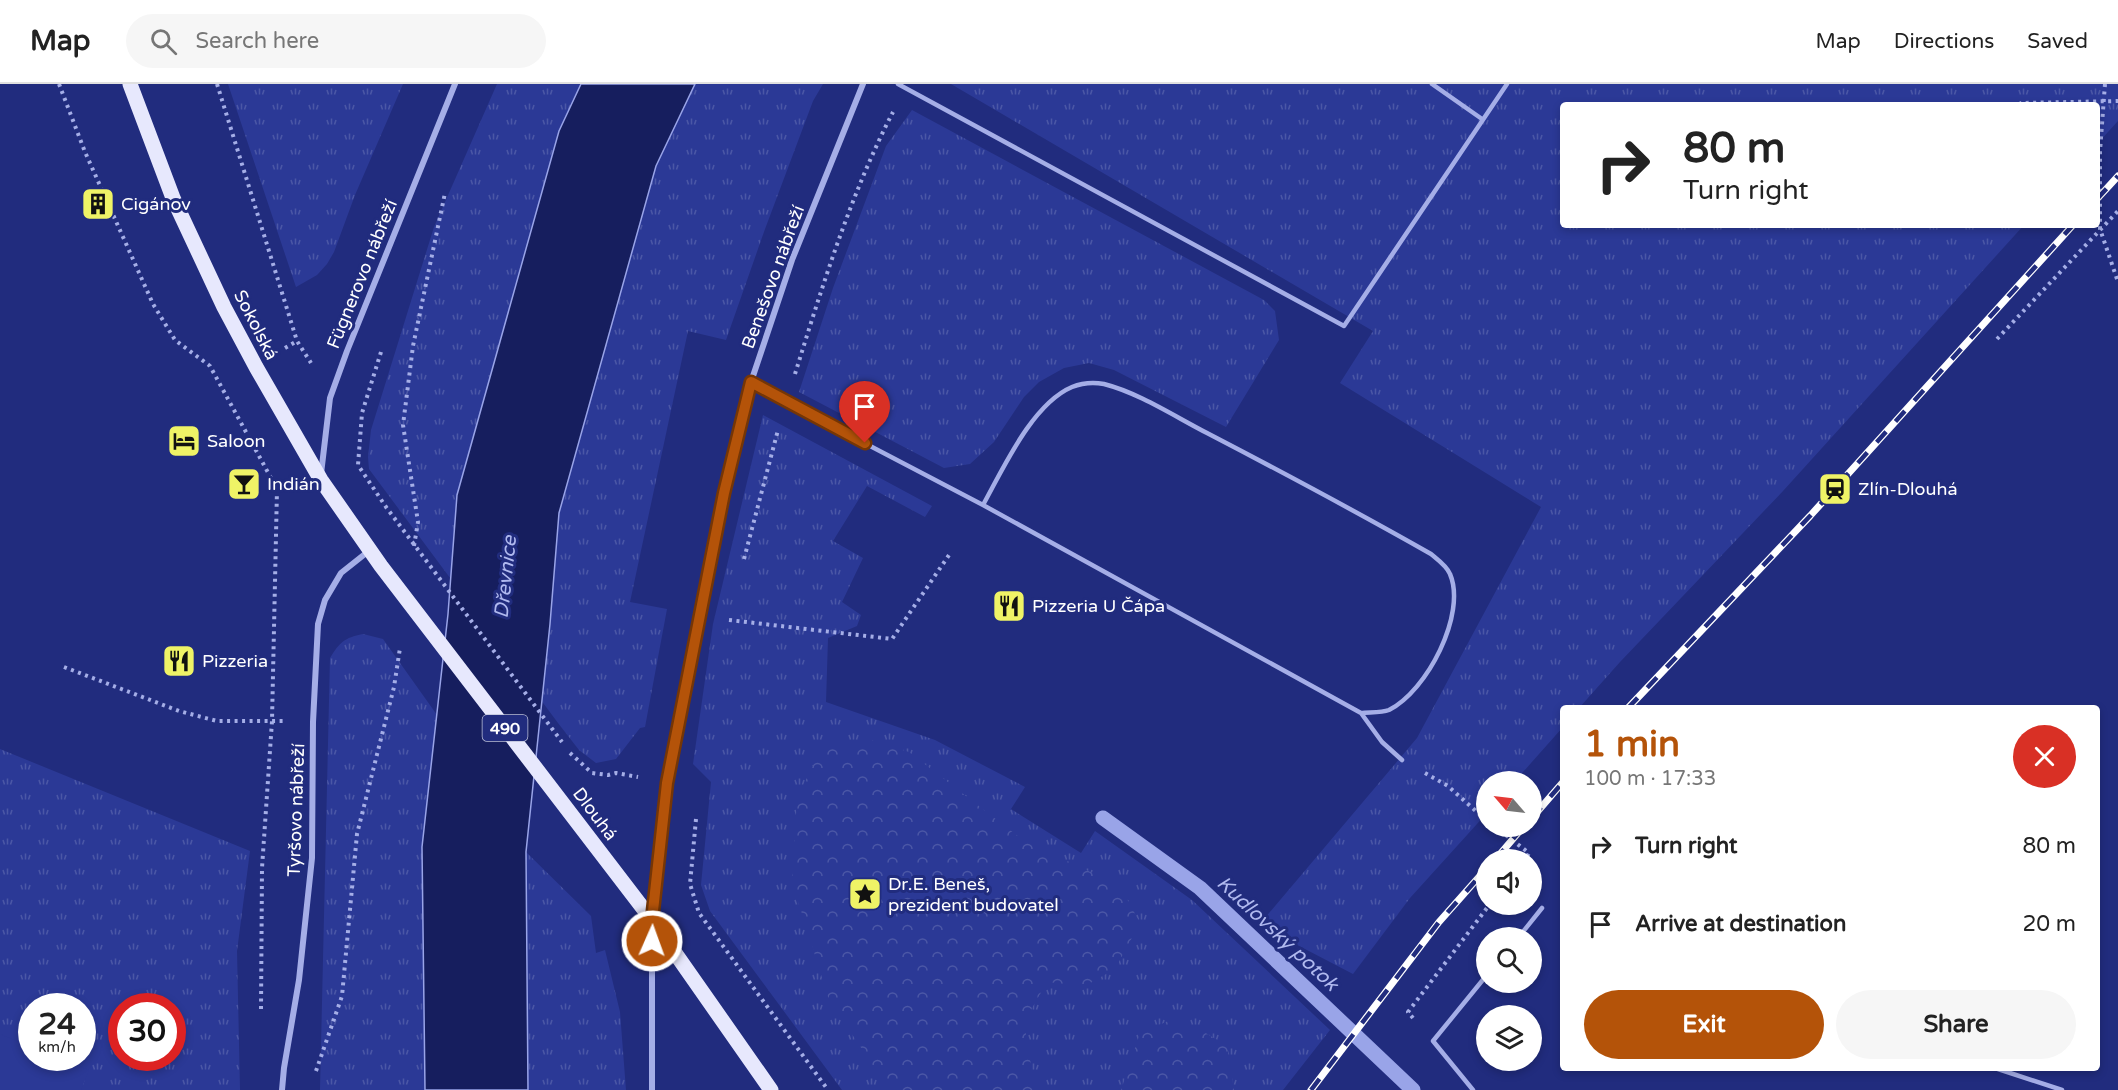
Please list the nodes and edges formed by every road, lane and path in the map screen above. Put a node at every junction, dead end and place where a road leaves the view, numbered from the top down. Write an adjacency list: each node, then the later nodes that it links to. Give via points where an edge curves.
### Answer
1 (60, 84): 29 (path, via 85,152 153,304 175,340 210,366 277,489)
2 (130, 84): 21 (main road, Sokolská / 490, via 173,198 220,297)
3 (217, 84): 19 (path, via 297,341)
4 (455, 84): 21 (street, Fügnerovo nábřeží, via 330,398)
5 (863, 84): 20 (street, Benešovo nábřeží, via 792,260)
6 (898, 84): 13 (lane, via 1344,326)
7 (1432, 84): 13 (lane)
8 (1507, 84): 13 (lane)
9 (2105, 84): 10 (path)
10 (2103, 101): 11 (path); 12 (path); 15 (path)
11 (2118, 101)
12 (2062, 102)
13 (1482, 119)
14 (2118, 211): 15 (path)
15 (2100, 229): 16 (path); 17 (path)
16 (2118, 282)
17 (1997, 339)
18 (384, 345): 32 (path, via 362,413 358,465 572,755 592,773 616,773)
19 (313, 367)
20 (751, 382): 22 (lane); 26 (street, Benešovo nábřeží)
21 (321, 480): 23 (main road, Sokolská / 490)
22 (983, 505): 28 (lane); 28 (lane, via 1029,426 1056,397 1088,383 1103,384 1137,397 1293,477 1431,554 1450,571 1456,593 1450,626 1437,655 1420,682 1388,710)
23 (370, 549): 25 (main road, Sokolská / 490); 30 (street, Tyršovo nábřeží, via 341,573 325,600 318,624)
24 (949, 555): 26 (path, via 892,639)
25 (381, 566): 40 (main road, Dlouhá / 490)
26 (699, 616): 32 (street, Benešovo nábřeží)
27 (64, 667): 29 (path, via 217,722)
28 (1361, 713): 31 (lane, via 1382,742)
29 (272, 721): 30 (path); 43 (path, via 262,868)
30 (313, 722): 46 (street, Tyršovo nábřeží, via 312,858)
31 (1402, 760)
32 (667, 783): 40 (street, Benešovo nábřeží)
33 (1448, 786): 34 (path)
34 (1476, 811)
35 (696, 813): 49 (path, via 690,884 699,913)
36 (1508, 837): 37 (path)
37 (1524, 849)
38 (1482, 915): 44 (path, via 1408,1012)
39 (1536, 915): 41 (lane)
40 (652, 920): 47 (street, Benešovo nábřeží); 48 (main road, Dlouhá / 490)
41 (1527, 927)
42 (1476, 988): 44 (lane)
43 (261, 1020)
44 (1433, 1041): 50 (lane)
45 (2004, 1071): 51 (lane)
46 (282, 1090)
47 (652, 1090)
48 (771, 1090)
49 (828, 1090)
50 (1473, 1090)
51 (2062, 1090)

